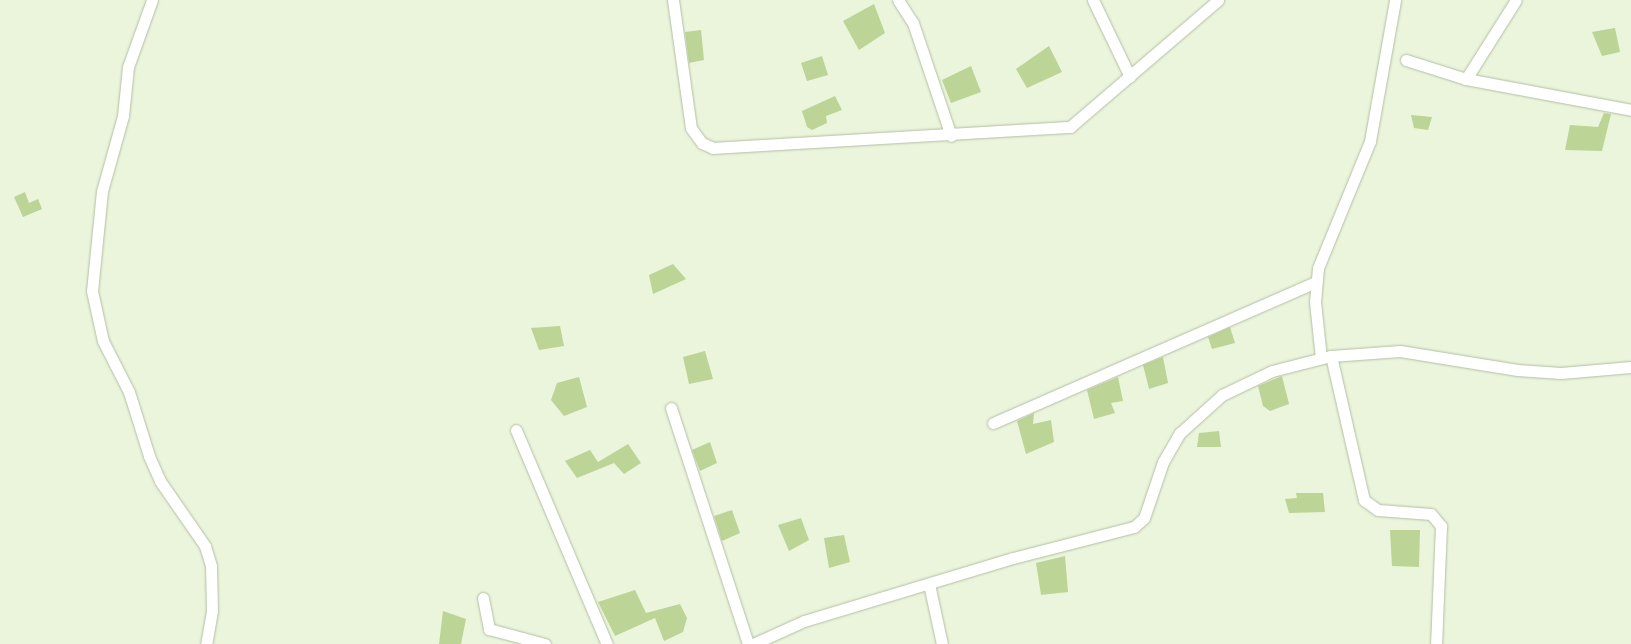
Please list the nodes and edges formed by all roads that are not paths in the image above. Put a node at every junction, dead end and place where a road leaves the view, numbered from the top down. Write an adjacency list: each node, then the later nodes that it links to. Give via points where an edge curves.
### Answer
1 (152, 0): 21 (street, via 128,67 123,116 102,191 92,291 103,341 129,392 160,481 205,546 211,566 212,611)
2 (673, 0): 12 (street, via 691,128 702,143 722,147)
3 (898, 0): 12 (street, via 913,23)
4 (1093, 0): 9 (street)
5 (1218, 0): 9 (street)
6 (1395, 0): 13 (street, via 1370,141)
7 (1516, 0): 10 (street)
8 (1406, 60): 10 (street)
9 (1130, 77): 12 (street, via 1077,124)
10 (1466, 79): 11 (street)
11 (1631, 110)
12 (951, 136)
13 (1315, 282): 14 (street); 17 (street)
14 (1326, 357): 15 (street, via 1400,351 1561,373); 19 (street, via 1244,381 1191,420 1163,462 1144,518 1134,527); 27 (street, via 1364,500 1378,510 1431,514 1442,526)
15 (1631, 367)
16 (670, 408): 24 (street)
17 (993, 423)
18 (516, 430): 23 (street)
19 (928, 584): 25 (street, via 804,621); 26 (street)
20 (483, 598): 22 (street, via 489,629)
21 (206, 644)
22 (545, 644)
23 (607, 644)
24 (748, 644)
25 (753, 644)
26 (942, 644)
27 (1436, 644)

